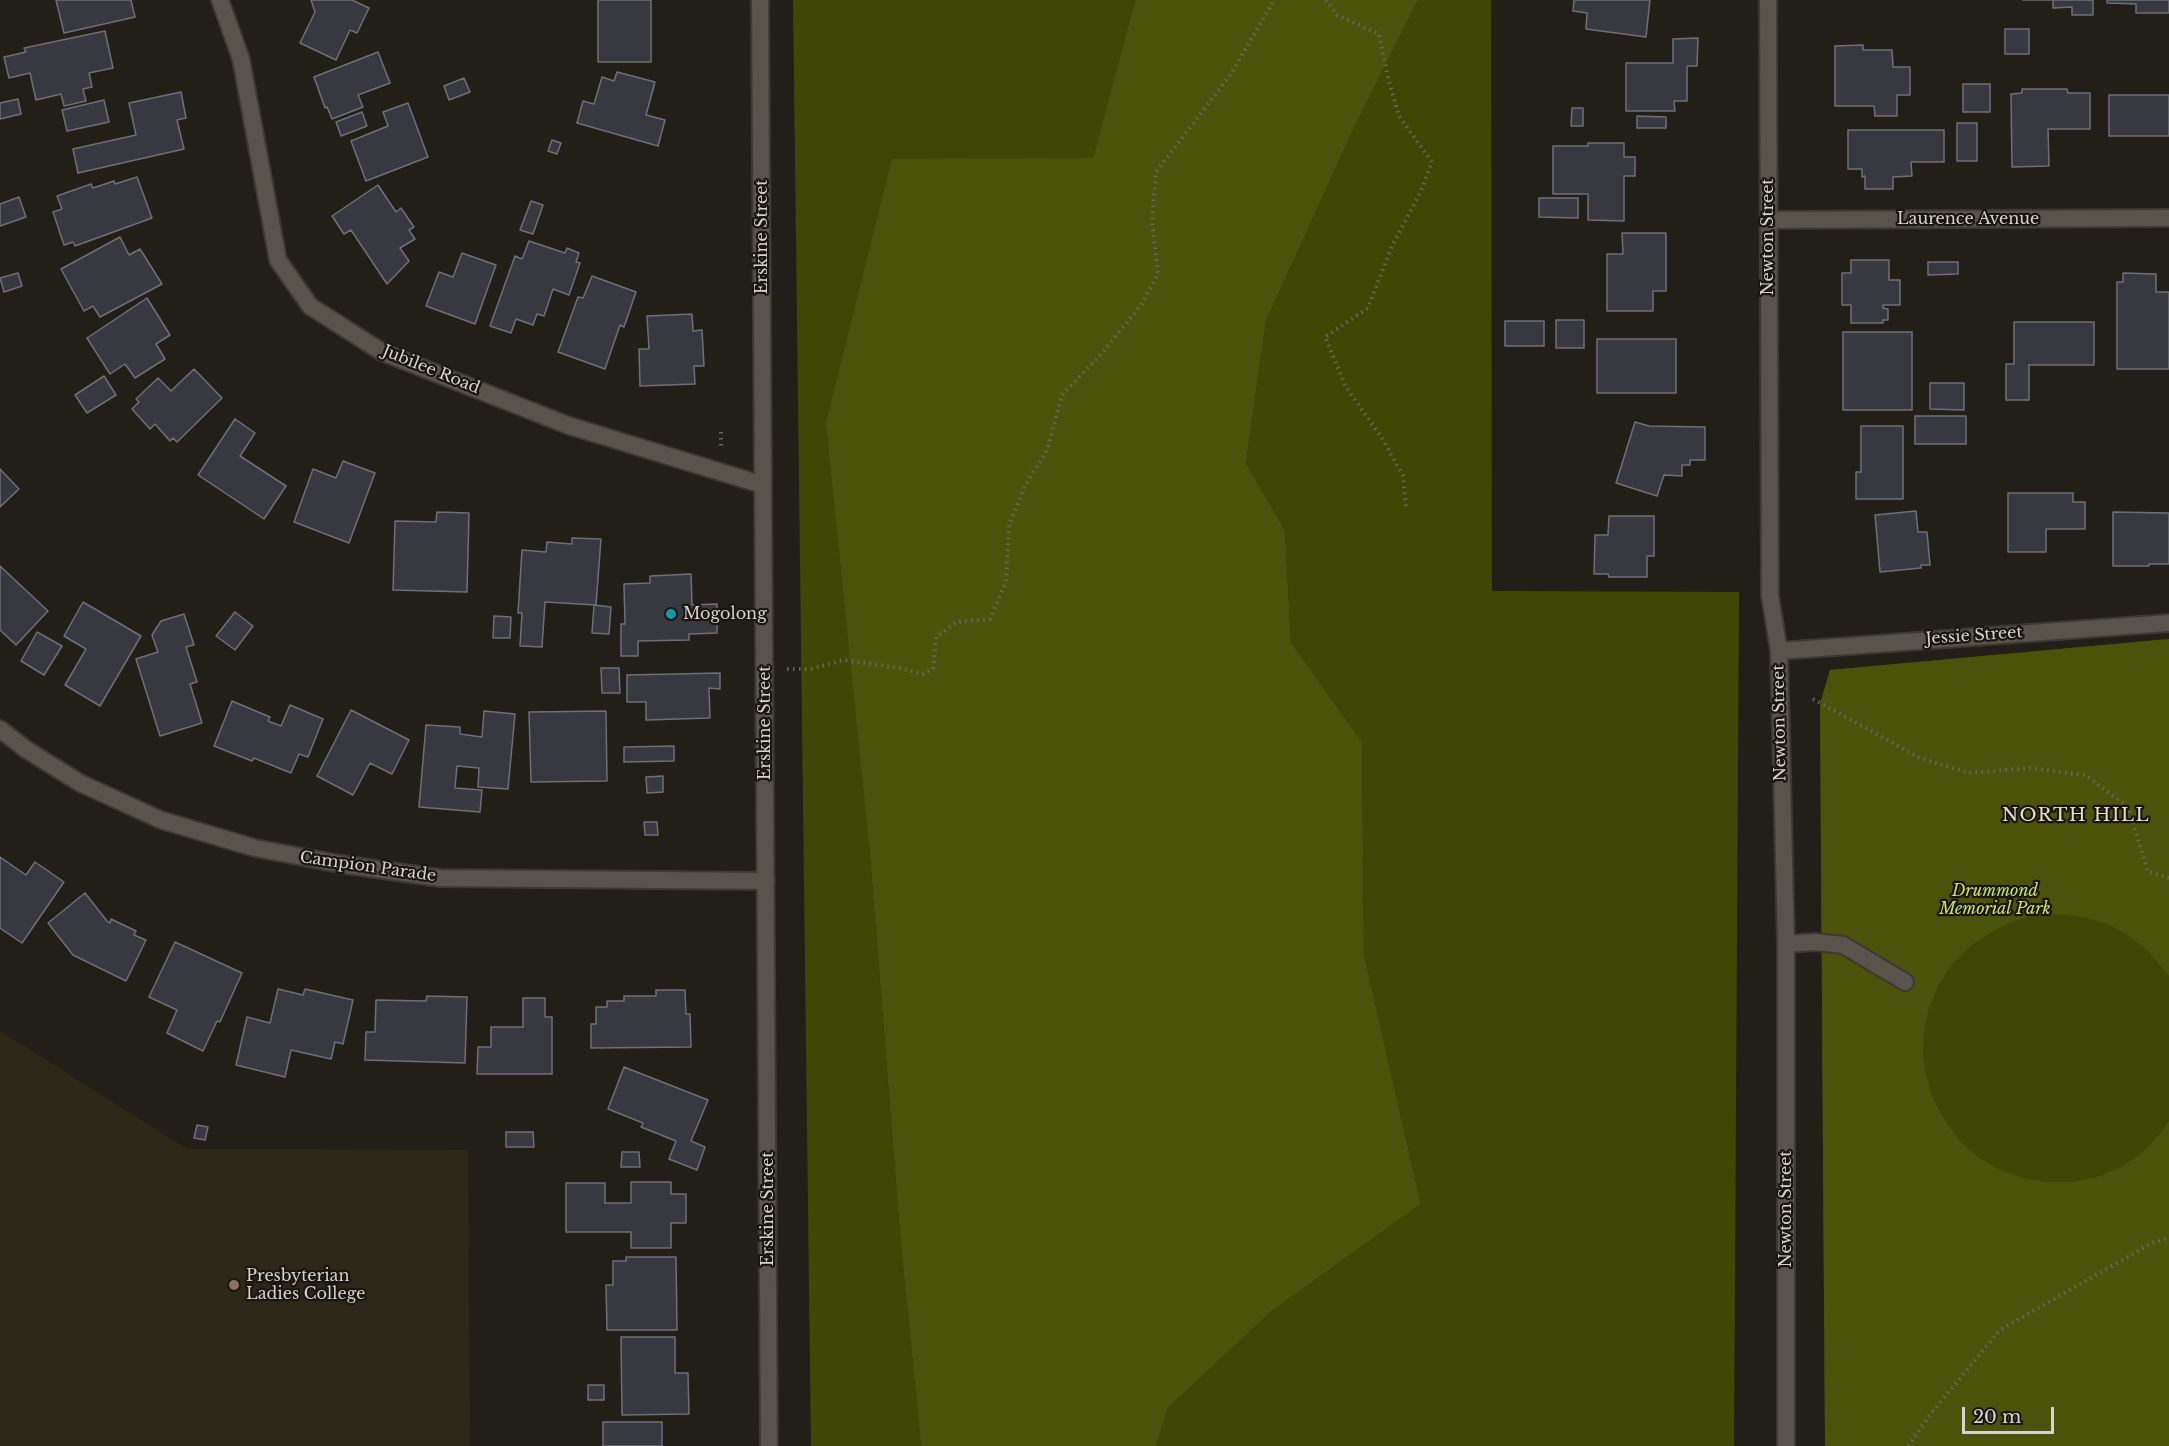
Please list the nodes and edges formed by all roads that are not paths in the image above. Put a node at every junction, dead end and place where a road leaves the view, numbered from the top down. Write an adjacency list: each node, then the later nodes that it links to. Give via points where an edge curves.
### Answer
1 (220, 0): 6 (street, Jubilee Road, via 241,59 278,260 310,306 382,352 523,408)
2 (760, 0): 6 (street, Erskine Street)
3 (1768, 0): 5 (street, Newton Street)
4 (2169, 218): 5 (street, Laurence Avenue)
5 (1768, 220): 8 (street, Newton Street, via 1770,596)
6 (763, 485): 10 (street, Erskine Street)
7 (2169, 622): 8 (street, Jessie Street)
8 (1779, 651): 11 (street, Newton Street)
9 (0, 729): 10 (street, Campion Parade, via 80,783 161,820 255,848 440,878)
10 (766, 880): 13 (street, Erskine Street)
11 (1786, 944): 12 (street, via 1843,945); 14 (street, Newton Street)
12 (1905, 982)
13 (769, 1446)
14 (1786, 1446)

